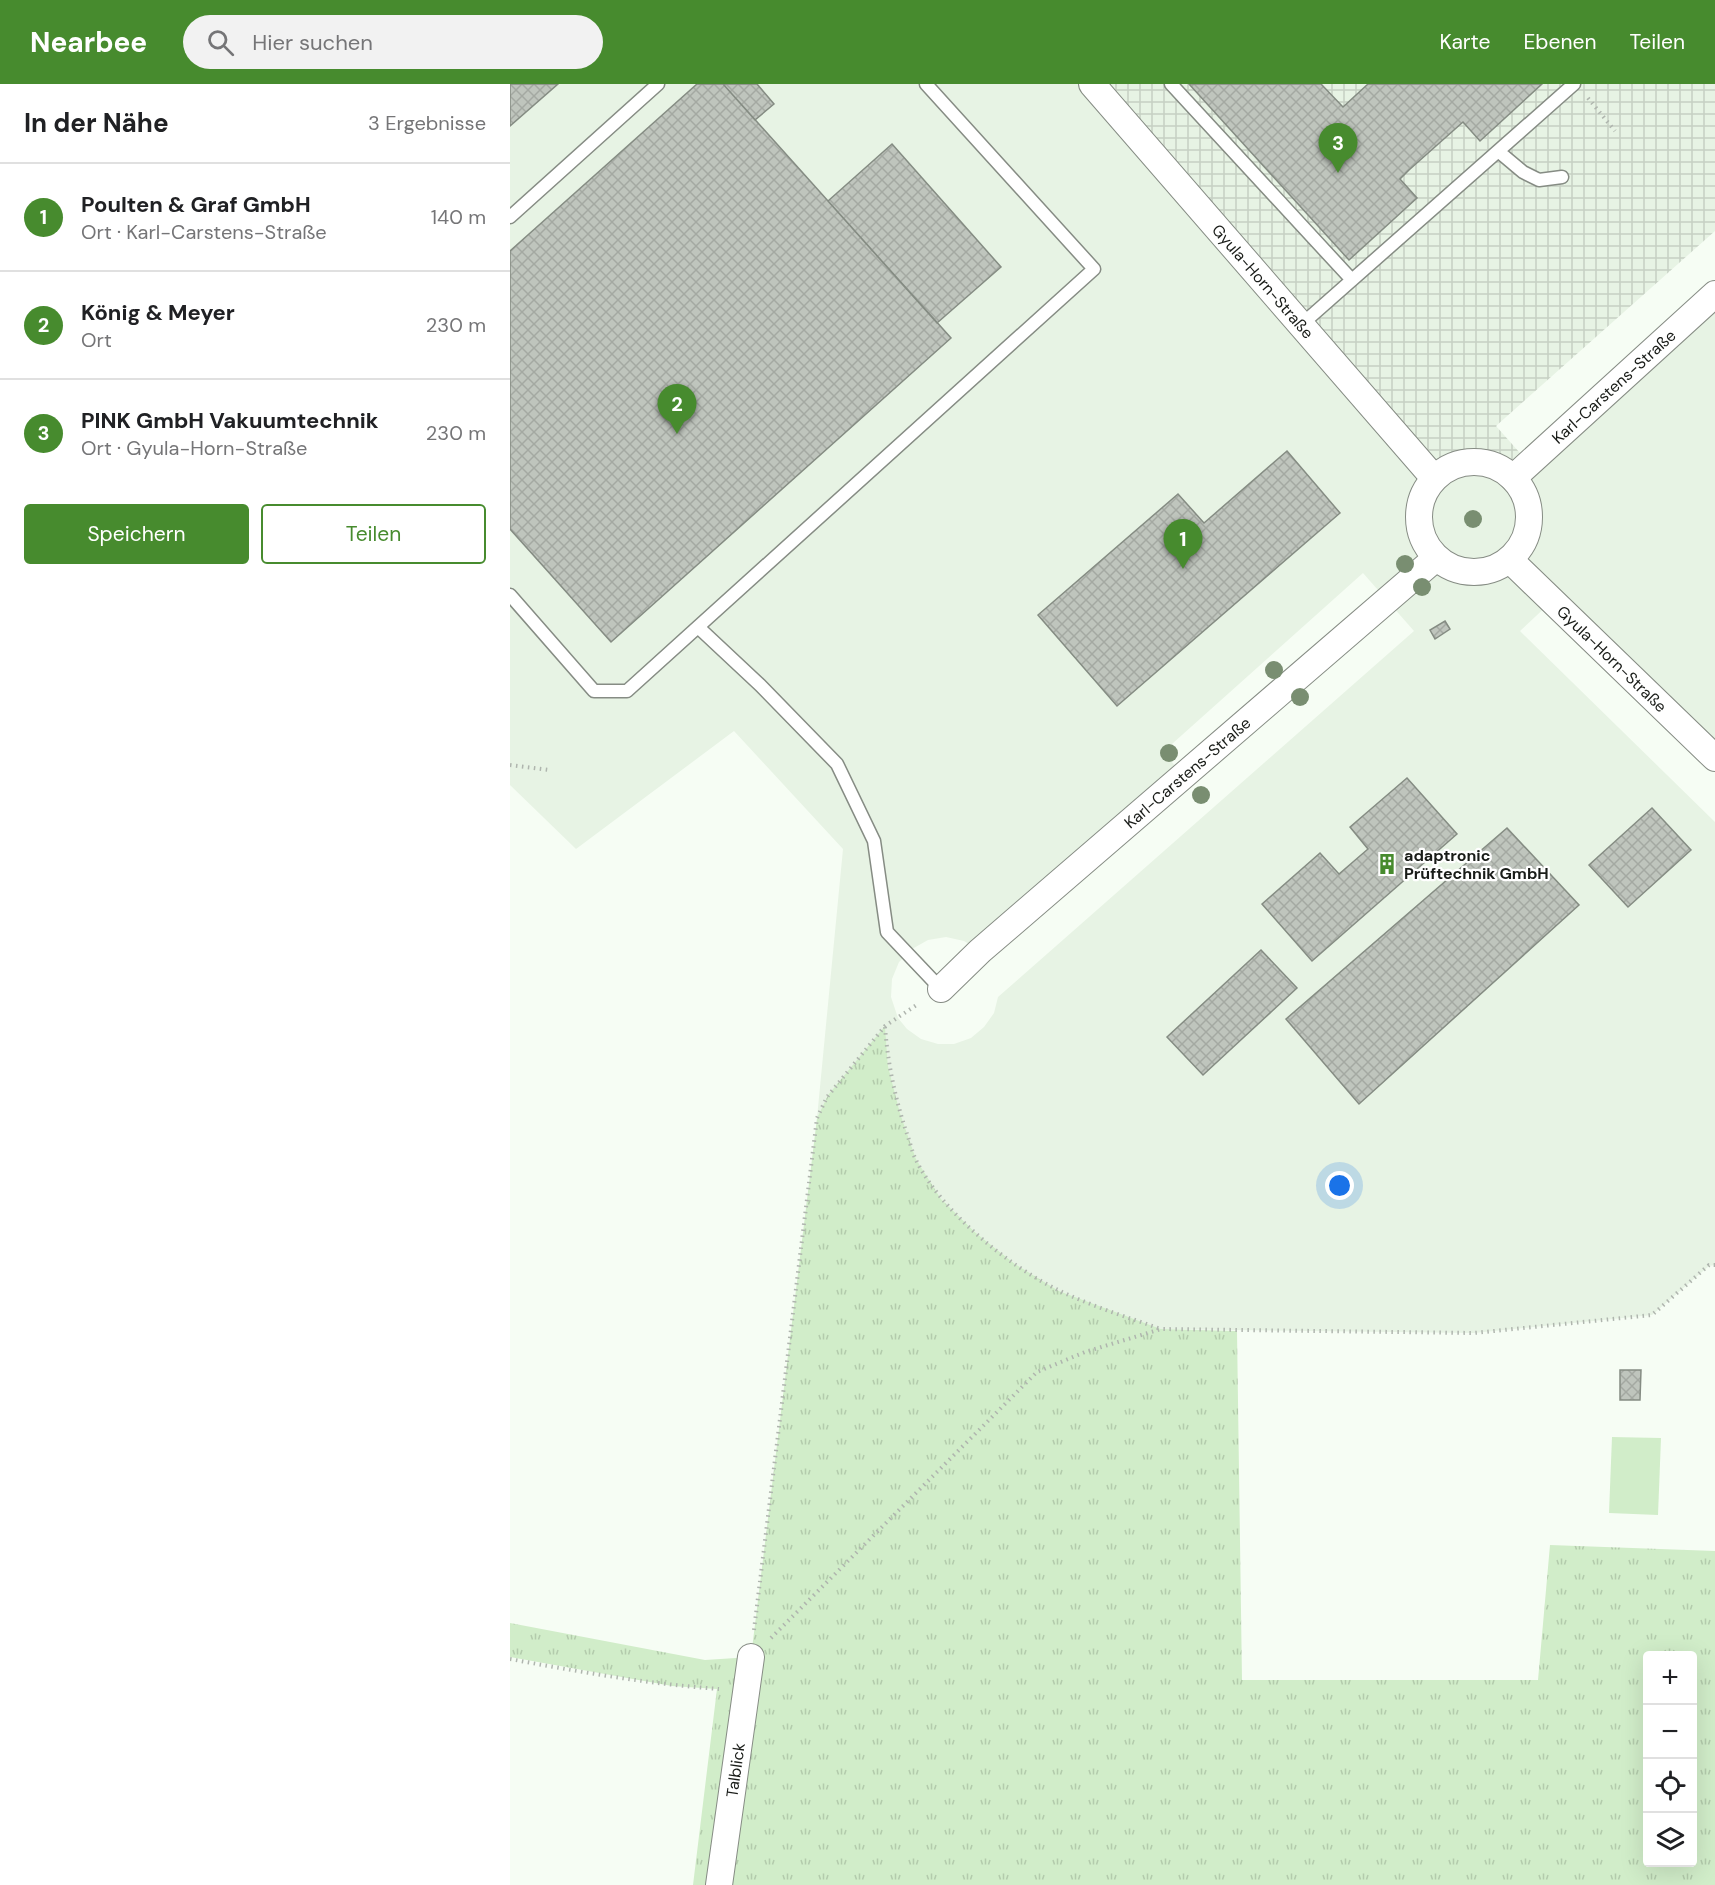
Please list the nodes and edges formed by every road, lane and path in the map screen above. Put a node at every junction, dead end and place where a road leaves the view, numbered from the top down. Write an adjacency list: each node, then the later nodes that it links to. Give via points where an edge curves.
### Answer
1 (658, 84): 10 (lane)
2 (926, 84): 19 (lane, via 1094,269)
3 (1092, 84): 13 (street, Gyula-Horn-Straße)
4 (1171, 84): 11 (lane)
5 (1574, 84): 8 (lane)
6 (1586, 95): 7 (path)
7 (1615, 131)
8 (1498, 151): 9 (lane, via 1539,180); 11 (lane)
9 (1562, 177)
10 (510, 217)
11 (1352, 280): 13 (lane)
12 (1715, 294): 15 (street, Karl-Carstens-Straße)
13 (1300, 324): 14 (street, Gyula-Horn-Straße)
14 (1434, 478): 15 (street, via 1456,465 1476,462 1494,466); 16 (street, via 1420,503 1418,522 1424,541)
15 (1513, 478): 17 (street, via 1525,496 1529,526 1523,544)
16 (1436, 558): 17 (street, via 1465,572 1497,568); 23 (street, Karl-Carstens-Straße, via 988,943)
17 (1510, 560): 20 (street, Gyula-Horn-Straße)
18 (510, 595): 19 (lane, via 594,692 627,692)
19 (698, 627): 23 (lane, via 837,764 874,841 887,932)
20 (1715, 758)
21 (510, 765): 22 (path)
22 (549, 770)
23 (941, 988): 24 (path)
24 (885, 1026): 26 (path, via 888,1066 900,1113 916,1159 941,1199 1023,1270 1059,1291); 27 (path, via 827,1097 817,1118)
25 (1715, 1265): 26 (path, via 1709,1265 1652,1315 1474,1333)
26 (1161, 1329): 27 (path, via 1085,1352 1037,1372)
27 (751, 1658): 29 (street, Talblick)
28 (510, 1659): 29 (path, via 672,1686)
29 (747, 1691): 30 (street, Talblick)
30 (719, 1885)

